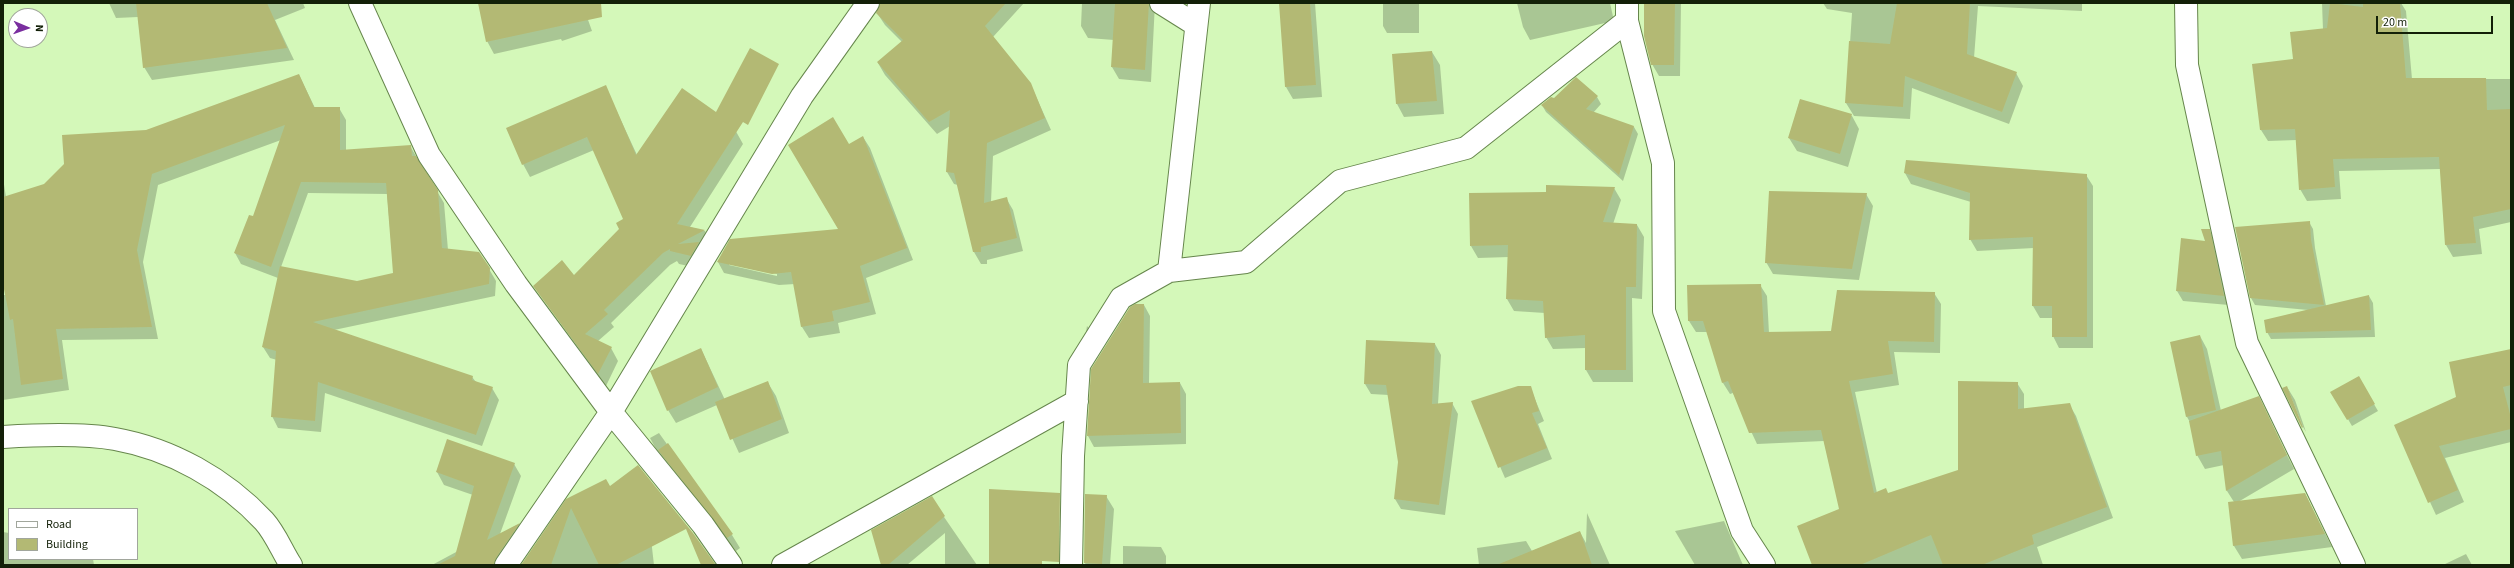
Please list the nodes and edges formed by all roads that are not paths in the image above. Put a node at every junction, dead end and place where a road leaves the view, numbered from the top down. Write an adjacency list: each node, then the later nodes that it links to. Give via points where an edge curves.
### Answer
1 (360, 3): 10 (street, via 429,155 516,284)
2 (868, 3): 10 (street, via 802,96)
3 (1161, 3): 7 (street)
4 (1199, 3): 7 (street)
5 (2186, 3): 18 (street, via 2187,65 2247,344)
6 (1627, 12): 8 (street, via 1466,148 1340,181 1246,262); 17 (street, via 1663,163 1664,311 1742,531)
7 (1196, 25): 8 (street)
8 (1169, 271): 9 (street, via 1121,298 1079,365)
9 (1077, 401): 15 (street); 16 (street)
10 (611, 412): 13 (street); 14 (street, via 703,525)
11 (3, 437): 12 (street, via 35,435 114,439 166,453 224,485 264,522)
12 (291, 565)
13 (506, 565)
14 (730, 565)
15 (783, 565)
16 (1071, 565)
17 (1764, 565)
18 (2354, 565)

